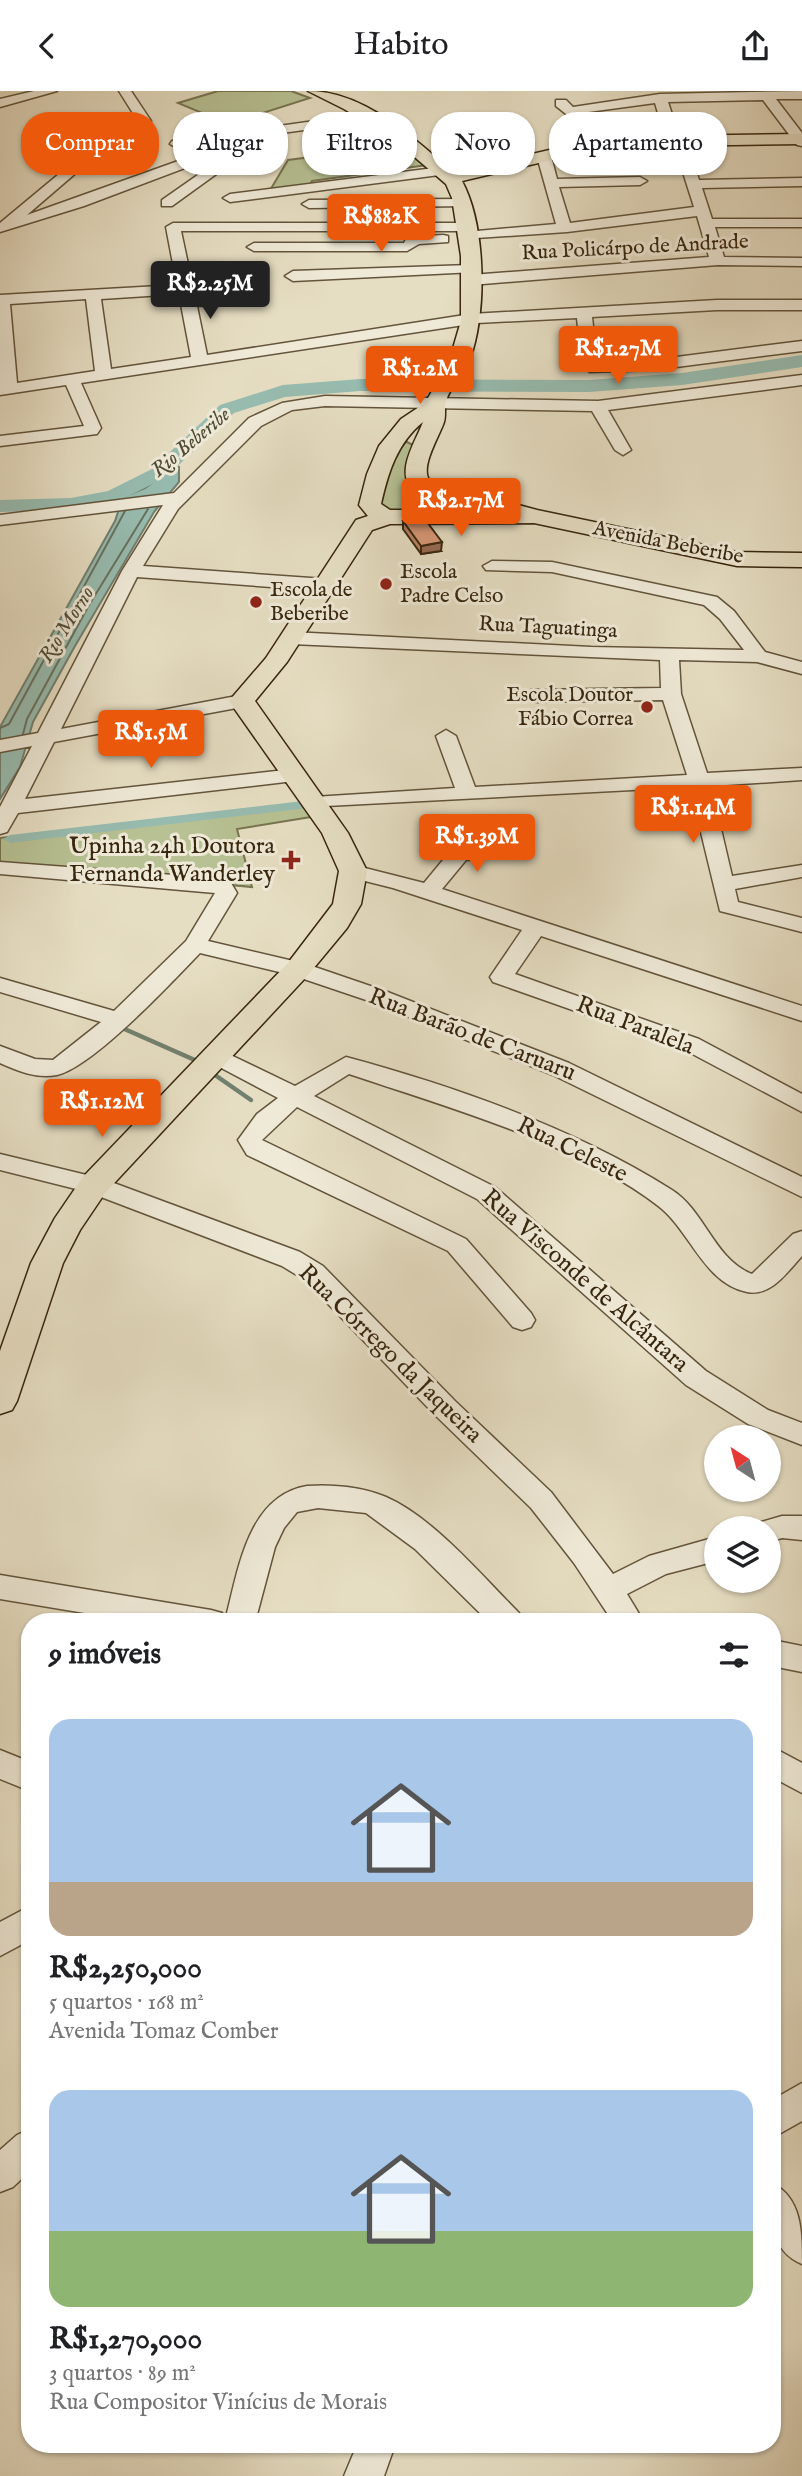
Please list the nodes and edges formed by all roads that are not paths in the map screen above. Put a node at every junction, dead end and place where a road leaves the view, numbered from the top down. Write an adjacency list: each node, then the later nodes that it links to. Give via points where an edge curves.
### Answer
1 (48, 91): 8 (street)
2 (125, 91): 10 (street)
3 (316, 91): 11 (main road)
4 (581, 95): 9 (street)
5 (766, 95): 6 (street); 7 (street); 14 (street)
6 (802, 95)
7 (660, 98): 9 (street); 13 (street)
8 (0, 103)
9 (565, 107): 12 (street)
10 (140, 112)
11 (360, 112)
12 (571, 112)
13 (665, 112)
14 (801, 141): 15 (main road)
15 (727, 142)
16 (417, 150): 24 (main road)
17 (549, 155): 24 (main road)
18 (549, 159): 19 (main road)
19 (545, 160): 24 (main road); 26 (street)
20 (173, 169): 34 (street)
21 (66, 175): 34 (street, via 11,221)
22 (206, 175): 30 (street)
23 (691, 175): 28 (street)
24 (449, 177): 29 (street); 32 (main road)
25 (640, 181): 26 (street)
26 (551, 183): 38 (street, via 560,219)
27 (802, 183): 28 (street)
28 (695, 184): 33 (street)
29 (230, 198)
30 (167, 203)
31 (309, 204): 32 (street)
32 (462, 204): 39 (main road)
33 (703, 217): 35 (street); 38 (street); 41 (street)
34 (25, 222): 37 (street)
35 (802, 223)
36 (173, 227): 39 (street); 46 (street)
37 (0, 228)
38 (568, 228): 39 (street)
39 (466, 234): 40 (street, via 412,240 407,247); 43 (main road)
40 (254, 241)
41 (718, 261): 42 (street, Rua Policárpo de Andrade); 43 (street, Rua Policárpo de Andrade)
42 (802, 262)
43 (470, 274): 44 (street); 51 (main road)
44 (293, 276)
45 (93, 295): 46 (street); 48 (street); 54 (street)
46 (186, 295): 47 (street); 53 (street)
47 (254, 297)
48 (1, 300): 57 (street)
49 (802, 305): 50 (street, via 717,305)
50 (584, 314): 51 (street); 52 (street, via 587,363 593,367 653,365)
51 (471, 320): 53 (street); 58 (main road, via 459,362)
52 (802, 346)
53 (200, 360): 54 (street)
54 (104, 375): 55 (street)
55 (72, 380): 57 (street); 62 (street, via 93,428)
56 (801, 381): 59 (street)
57 (5, 390)
58 (440, 395): 59 (street); 60 (main road); 61 (main road); 64 (street, via 325,401 276,410 247,428)
59 (598, 406): 63 (street)
60 (399, 430): 61 (main road, via 421,427); 66 (main road, via 384,455 370,505)
61 (432, 433): 65 (main road, Avenida Beberibe, via 414,476 422,486)
62 (0, 441)
63 (622, 450)
64 (174, 498): 67 (street); 70 (street)
65 (474, 508): 66 (main road, Avenida Beberibe); 68 (main road, Avenida Beberibe, via 534,516 737,559)
66 (388, 517): 72 (main road, via 364,525)
67 (0, 520)
68 (802, 560)
69 (492, 566): 73 (street, via 551,567)
70 (131, 571): 71 (street); 82 (street)
71 (189, 575): 72 (street)
72 (325, 585): 74 (main road)
73 (709, 601): 76 (street, via 727,615)
74 (291, 638): 75 (street, Rua Taguatinga); 80 (main road)
75 (669, 656): 76 (street, Rua Taguatinga); 78 (street)
76 (758, 656): 77 (street, Rua Taguatinga)
77 (802, 668)
78 (671, 694): 79 (street); 86 (street)
79 (531, 696)
80 (242, 701): 82 (street); 85 (main road)
81 (446, 736): 87 (street)
82 (40, 739): 83 (street); 89 (street)
83 (0, 746)
84 (802, 774): 86 (street)
85 (294, 775): 88 (main road); 89 (street)
86 (698, 780): 87 (street); 96 (street)
87 (467, 794): 88 (street)
88 (314, 803): 94 (main road)
89 (13, 807): 90 (street)
90 (0, 828)
91 (522, 849): 95 (street, via 460,854)
92 (0, 868): 99 (street, via 223,888 226,893)
93 (802, 870): 96 (street)
94 (353, 871): 95 (street); 100 (main road, via 347,904 337,922)
95 (428, 892): 98 (street)
96 (726, 893): 97 (street, via 733,909)
97 (802, 925)
98 (535, 927): 102 (street); 107 (street, Rua Paralela, via 501,977 691,1044)
99 (195, 945): 100 (street, Rua Barão de Caruaru); 103 (street, via 143,999)
100 (298, 969): 105 (main road); 110 (street, Rua Barão de Caruaru, via 585,1079)
101 (0, 985): 103 (street)
102 (802, 1014)
103 (116, 1019): 104 (street, via 54,1069 31,1067)
104 (0, 1054)
105 (216, 1056): 106 (street, Rua Visconde de Alcântara); 109 (main road)
106 (297, 1096): 111 (street, Rua Celeste, via 346,1065 514,1120 668,1199 727,1272 746,1285 763,1281); 112 (street, via 253,1131 250,1140 256,1149 457,1245); 114 (street, Rua Visconde de Alcântara, via 486,1193 696,1378 758,1417)
107 (802, 1104)
108 (0, 1163): 109 (street, Rua Córrego da Jaqueira)
109 (94, 1185): 113 (main road, via 47,1263); 119 (street, Rua Córrego da Jaqueira, via 291,1259 314,1273 541,1500)
110 (802, 1188)
111 (802, 1240)
112 (522, 1320)
113 (0, 1401)
114 (802, 1434)
115 (781, 1527): 116 (street)
116 (802, 1528)
117 (704, 1552): 119 (street, via 659,1565)
118 (0, 1587): 120 (street)
119 (607, 1590): 123 (street, Rua Córrego da Jaqueira)
120 (157, 1613)
121 (242, 1613): 122 (street, via 273,1522 289,1503 316,1497 378,1506)
122 (499, 1613)
123 (623, 1613)
124 (781, 1655): 125 (street)
125 (802, 1659)
126 (0, 1765): 128 (street)
127 (781, 1766): 129 (street)
128 (21, 1773)
129 (802, 1779)
130 (21, 1927): 131 (street)
131 (0, 1941)
132 (802, 2100): 133 (street)
133 (781, 2115)
134 (21, 2155): 135 (street)
135 (0, 2174)
136 (781, 2214): 137 (street)
137 (802, 2246)
138 (373, 2453): 139 (street)
139 (364, 2476)

